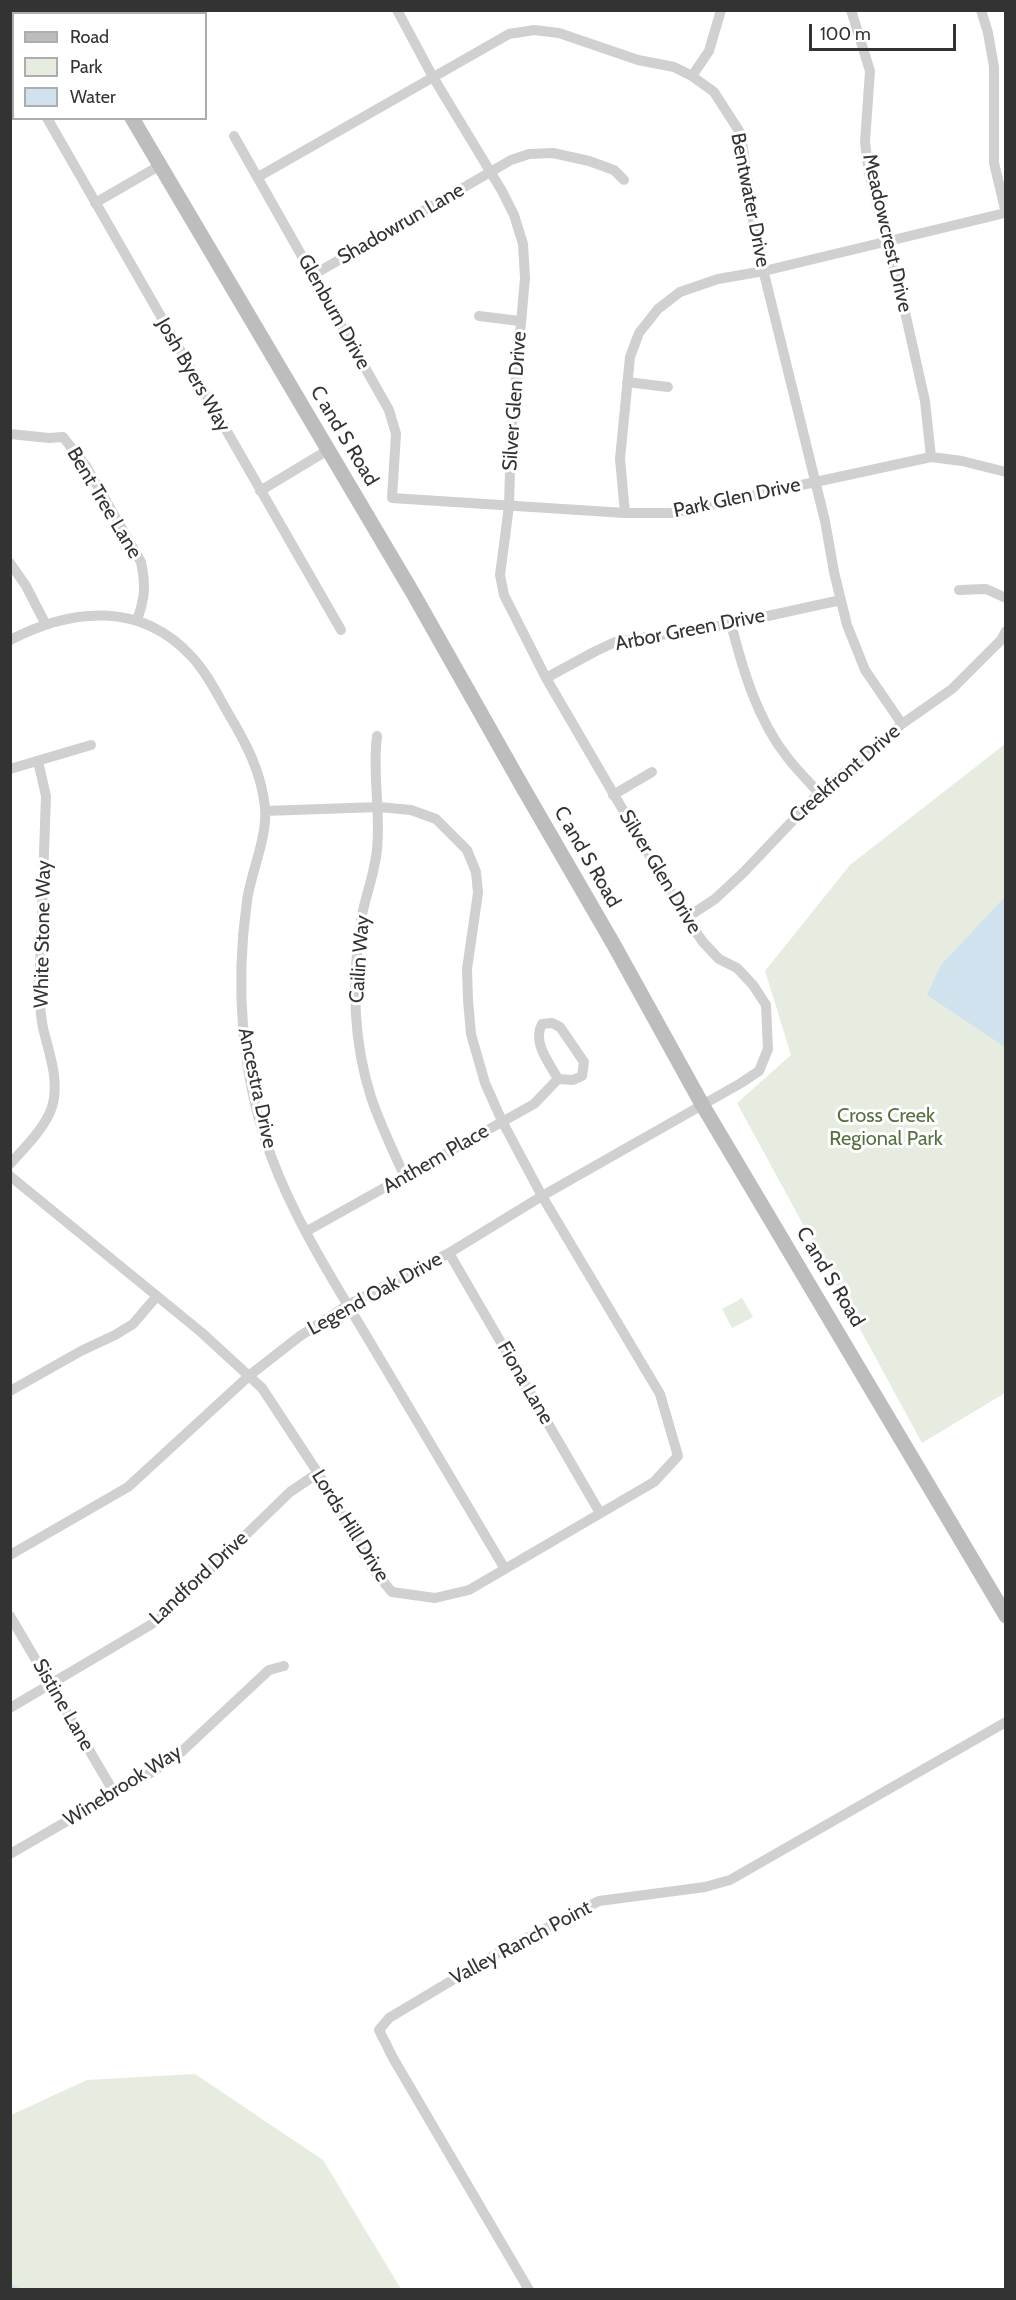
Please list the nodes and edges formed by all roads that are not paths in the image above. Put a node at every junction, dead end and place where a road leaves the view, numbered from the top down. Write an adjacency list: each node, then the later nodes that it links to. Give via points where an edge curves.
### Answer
1 (397, 10): 6 (street, Silver Glen Drive)
2 (721, 10): 5 (street, via 709,51)
3 (851, 10): 16 (street, Meadowcrest Drive, via 870,71 865,142 869,173)
4 (981, 10): 15 (street, via 994,67 994,163)
5 (692, 76): 6 (street, Bentwater Drive, via 674,67 638,60 559,33 534,30 509,34); 17 (street, Bentwater Drive, via 714,92 741,134)
6 (433, 77): 11 (street, Silver Glen Drive); 12 (street, Bentwater Drive)
7 (48, 120): 14 (street, Josh Byers Way)
8 (133, 120): 10 (main road, C and S Road)
9 (234, 136): 12 (street, Glenburn Drive)
10 (159, 166): 14 (street); 24 (main road, C and S Road)
11 (490, 173): 13 (street, Shadowrun Lane, via 529,154 553,153 614,170); 18 (street, Shadowrun Lane); 20 (street, Silver Glen Drive, via 514,215 523,244 525,278)
12 (258, 177): 18 (street, Glenburn Drive)
13 (624, 180)
14 (95, 203): 28 (street, Josh Byers Way)
15 (1005, 213): 16 (street)
16 (888, 240): 17 (street); 25 (street, Meadowcrest Drive, via 925,401)
17 (764, 271): 21 (street, via 718,279 680,292 658,309 639,333 630,357); 27 (street, Bentwater Drive)
18 (313, 275): 29 (street, Glenburn Drive, via 389,410 396,434)
19 (479, 316): 20 (street)
20 (520, 321): 30 (street, Silver Glen Drive)
21 (627, 382): 22 (street); 31 (street, via 620,459)
22 (668, 387)
23 (10, 434): 36 (street, Bent Tree Lane, via 63,437 86,466 141,562 144,601)
24 (328, 450): 28 (street); 55 (main road, C and S Road)
25 (931, 457): 26 (street, Park Glen Drive); 27 (street, Park Glen Drive)
26 (1005, 472)
27 (814, 482): 31 (street, Park Glen Drive, via 672,513); 35 (street, Bentwater Drive)
28 (260, 491): 39 (street, Josh Byers Way)
29 (392, 498): 30 (street, Park Glen Drive)
30 (509, 506): 31 (street, Park Glen Drive); 42 (street, Silver Glen Drive, via 500,575 504,595)
31 (625, 513)
32 (10, 563): 37 (street)
33 (959, 590): 34 (street, via 986,589)
34 (1005, 598)
35 (841, 600): 38 (street, Arbor Green Drive); 43 (street, Bentwater Drive, via 865,670)
36 (136, 621): 37 (street, Ancestra Drive, via 104,614); 52 (street, Ancestra Drive, via 176,643 207,677 247,745 258,771)
37 (45, 623): 41 (street, Ancestra Drive)
38 (731, 624): 42 (street, Arbor Green Drive, via 615,642); 49 (street, via 744,675 768,726 786,756)
39 (341, 630)
40 (1005, 632): 43 (street, Creekfront Drive, via 952,689)
41 (10, 640)
42 (546, 678): 50 (street, Silver Glen Drive)
43 (902, 724): 49 (street, Creekfront Drive)
44 (377, 736): 51 (street, Cailin Way, via 374,758)
45 (91, 745): 46 (street)
46 (38, 761): 47 (street); 57 (street, White Stone Way, via 46,796 39,995 54,1086 52,1107 40,1129)
47 (10, 769)
48 (652, 772): 50 (street, Silver Glen Drive)
49 (819, 792): 53 (street, Creekfront Drive, via 743,873 715,899)
50 (614, 795): 53 (street, Silver Glen Drive)
51 (379, 807): 52 (street); 56 (street, via 411,810 436,819 467,850 476,872 478,893 467,969 471,1034 485,1083); 58 (street, Cailin Way, via 377,851 361,920 356,1012 371,1096)
52 (265, 811): 61 (street, Ancestra Drive, via 241,946 242,1022 270,1155)
53 (686, 918): 55 (street, Silver Glen Drive, via 718,958 737,968 753,985 766,1005 768,1049 759,1071)
54 (558, 1078): 54 (street, via 573,1080 582,1076 584,1062 560,1027 542,1024 539,1044); 56 (street, Anthem Place, via 534,1104)
55 (704, 1106): 60 (street, Legend Oak Drive); 72 (main road, C and S Road)
56 (502, 1121): 58 (street, Anthem Place); 60 (street)
57 (10, 1164)
58 (405, 1177): 61 (street, Anthem Place)
59 (13, 1178): 63 (street, Lords Hill Drive)
60 (542, 1196): 62 (street, Legend Oak Drive); 68 (street, Lords Hill Drive, via 660,1394 678,1456 654,1482)
61 (307, 1231): 64 (street, Ancestra Drive)
62 (449, 1253): 64 (street, Legend Oak Drive); 68 (street, Fiona Lane)
63 (157, 1296): 65 (street, Lords Hill Drive); 66 (street, via 133,1324)
64 (348, 1305): 65 (street, Legend Oak Drive); 70 (street, Ancestra Drive)
65 (250, 1375): 67 (street, Lords Hill Drive, via 279,1411); 69 (street, Legend Oak Drive, via 128,1487)
66 (10, 1391)
67 (318, 1473): 70 (street, Lords Hill Drive, via 371,1567 392,1592 435,1598 470,1590); 74 (street, Landford Drive, via 290,1492 157,1620)
68 (600, 1513): 70 (street, Lords Hill Drive)
69 (10, 1555)
70 (505, 1569)
71 (10, 1616): 74 (street, Sistine Lane)
72 (1005, 1616)
73 (284, 1666): 77 (street, Winebrook Way, via 269,1670 179,1754)
74 (52, 1685): 75 (street, Landford Drive); 77 (street, Sistine Lane)
75 (10, 1708)
76 (1005, 1722): 79 (street, Valley Ranch Point, via 730,1880 599,1901 496,1954 389,2018 379,2030 393,2058)
77 (115, 1794): 78 (street, Winebrook Way)
78 (10, 1854)
79 (529, 2289)

